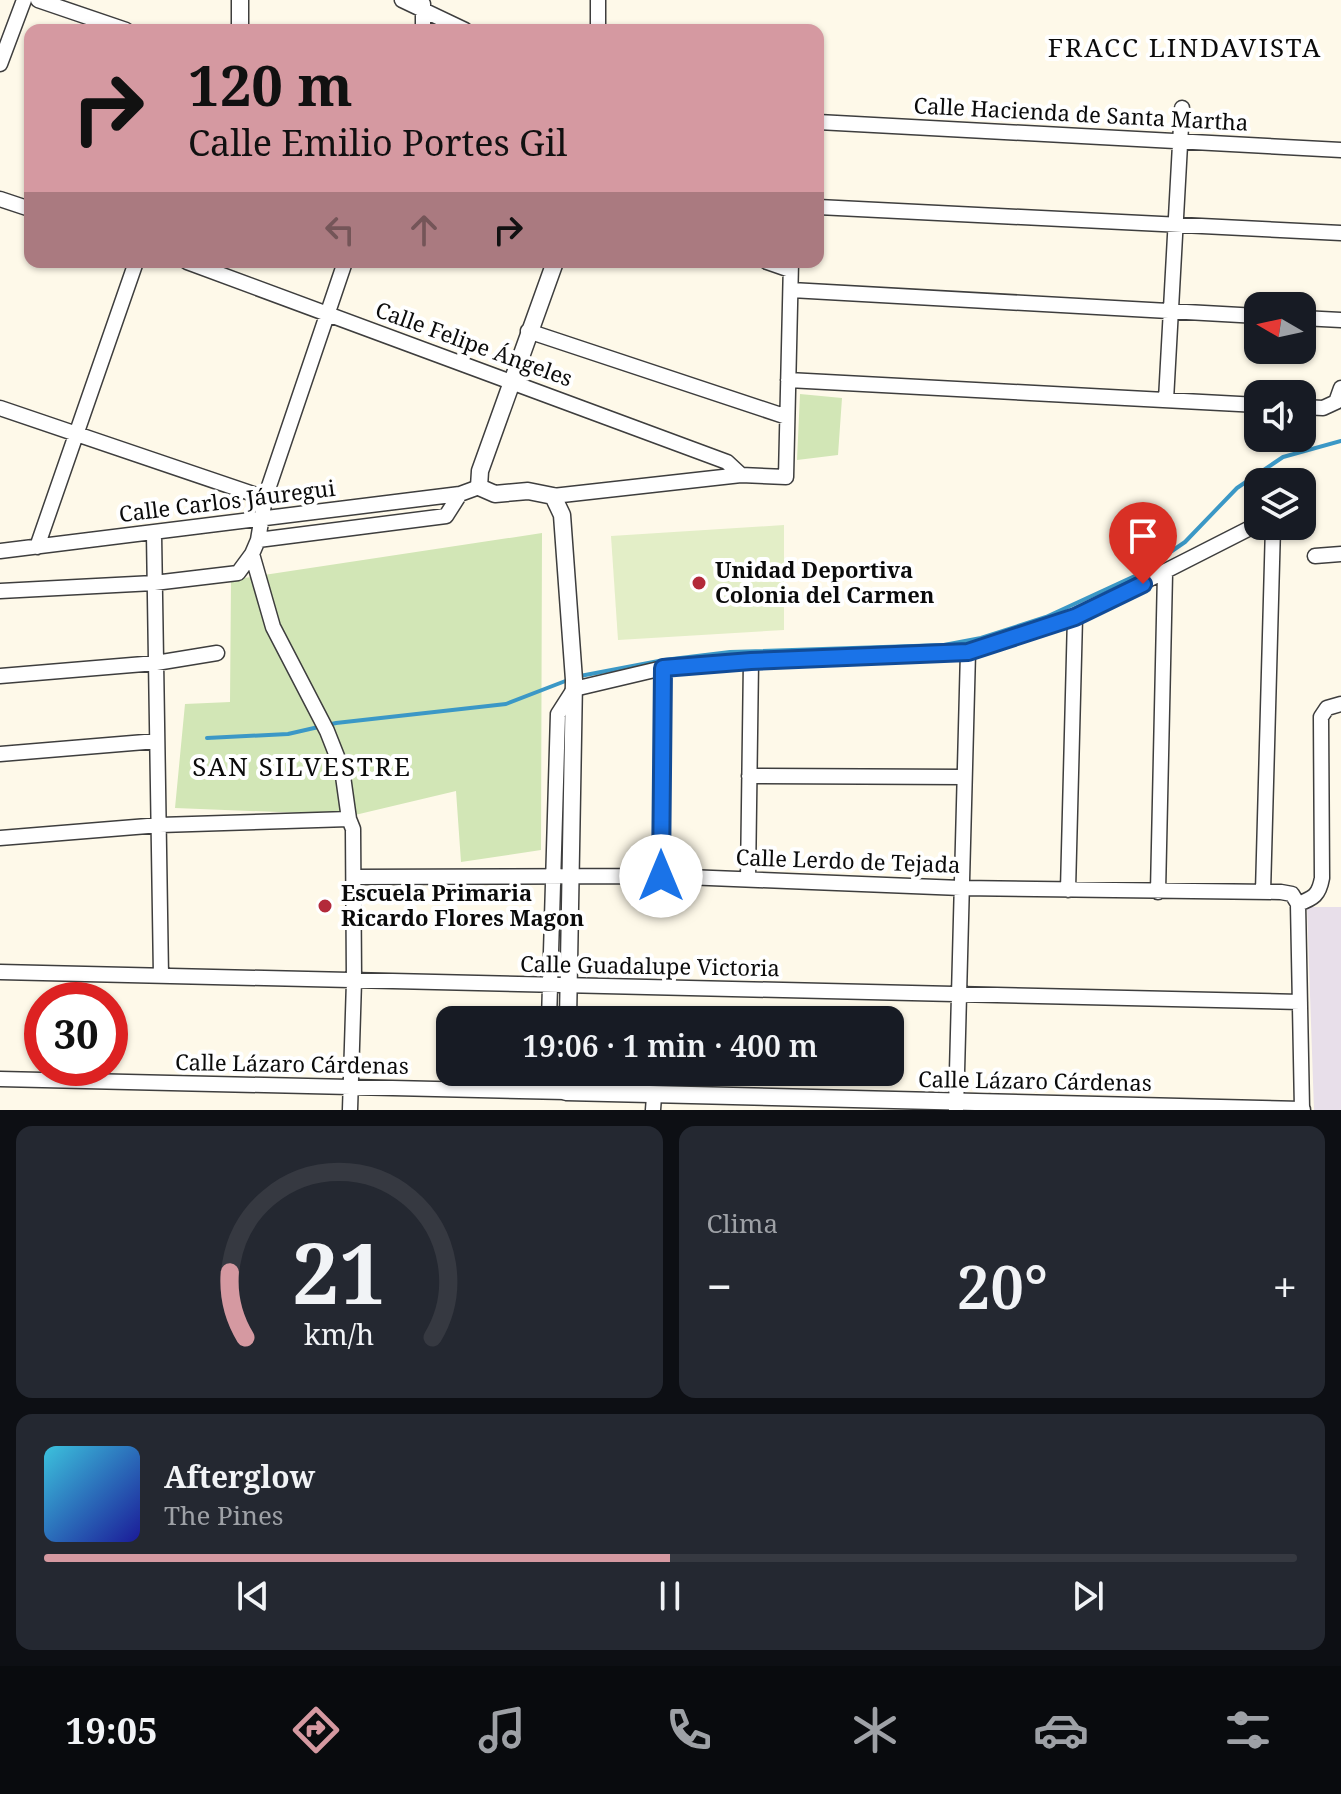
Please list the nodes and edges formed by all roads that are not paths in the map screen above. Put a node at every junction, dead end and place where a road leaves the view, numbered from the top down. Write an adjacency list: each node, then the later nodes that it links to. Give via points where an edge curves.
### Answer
1 (24, 0): 11 (street)
2 (240, 0): 8 (street)
3 (402, 0): 6 (street)
4 (598, 0): 10 (street)
5 (45, 1): 7 (street)
6 (424, 5): 9 (street)
7 (109, 24)
8 (240, 24)
9 (455, 24)
10 (598, 24)
11 (0, 64)
12 (1182, 108): 14 (street)
13 (824, 122): 14 (street, Calle Hacienda de Santa Martha)
14 (1181, 142): 15 (street, Calle Hacienda de Santa Martha); 19 (street)
15 (1341, 150)
16 (0, 199): 17 (street)
17 (24, 207)
18 (824, 207): 19 (street)
19 (1175, 224): 20 (street); 27 (street)
20 (1341, 233)
21 (134, 268): 41 (street)
22 (343, 268): 28 (street)
23 (553, 268): 32 (street)
24 (791, 268): 26 (street)
25 (226, 269): 28 (street, Calle Felipe Ángeles)
26 (791, 290): 27 (street); 33 (street)
27 (1172, 311): 29 (street); 36 (street)
28 (328, 314): 34 (street, Calle Felipe Ángeles); 46 (street)
29 (1244, 315)
30 (1316, 319): 31 (street)
31 (1341, 320)
32 (528, 331): 34 (street); 40 (street)
33 (788, 380): 36 (street); 40 (street)
34 (511, 381): 42 (street, Calle Felipe Ángeles, via 727,462); 43 (street)
35 (1339, 395): 39 (street)
36 (1166, 400): 37 (street)
37 (1244, 404)
38 (0, 408): 41 (street)
39 (1316, 408)
40 (787, 417): 42 (street, Calle Carlos Jáuregui, via 786,477)
41 (75, 434): 46 (street); 51 (street)
42 (741, 475): 45 (street, Calle Carlos Jáuregui)
43 (479, 487): 44 (street, Calle Carlos Jáuregui); 45 (street, Calle Carlos Jáuregui, via 495,494 528,491)
44 (460, 494): 47 (street, Calle Carlos Jáuregui); 52 (street, Calle Carlos Jáuregui, via 446,516)
45 (553, 496): 66 (street, via 562,515)
46 (265, 498): 47 (street)
47 (261, 519): 49 (street, Calle Carlos Jáuregui); 52 (street)
48 (1244, 531): 56 (street)
49 (154, 534): 51 (street, Calle Carlos Jáuregui); 57 (street)
50 (1273, 540): 83 (street)
51 (37, 547): 53 (street, Calle Carlos Jáuregui)
52 (255, 547): 57 (street, via 238,573); 72 (street, via 273,627 342,769)
53 (0, 551)
54 (1341, 554): 55 (street)
55 (1315, 556)
56 (1165, 573): 59 (street); 82 (street)
57 (154, 583): 58 (street); 63 (street)
58 (0, 591)
59 (1075, 617): 60 (street); 81 (street)
60 (968, 652): 62 (street); 71 (street)
61 (217, 653): 63 (street)
62 (751, 661): 64 (street); 70 (street)
63 (156, 663): 65 (street); 68 (street)
64 (663, 668): 66 (street); 75 (street)
65 (0, 676)
66 (574, 685): 77 (street); 78 (street, via 558,714)
67 (1341, 704): 84 (street, via 1327,708 1321,717 1320,891 1315,898)
68 (157, 741): 69 (street); 73 (street)
69 (0, 754)
70 (749, 776): 71 (street); 79 (street)
71 (964, 777): 80 (street)
72 (349, 819): 73 (street); 76 (street)
73 (160, 825): 74 (street); 86 (street)
74 (0, 838)
75 (661, 876): 77 (street, Calle Lerdo de Tejada); 79 (street, Calle Lerdo de Tejada)
76 (354, 877): 78 (street, Calle Lerdo de Tejada); 87 (street)
77 (571, 877): 78 (street, Calle Lerdo de Tejada); 89 (street)
78 (554, 878): 88 (street)
79 (748, 879): 80 (street, Calle Lerdo de Tejada)
80 (961, 888): 81 (street, Calle Lerdo de Tejada); 90 (street)
81 (1068, 890): 82 (street, Calle Lerdo de Tejada)
82 (1158, 892): 83 (street, Calle Lerdo de Tejada)
83 (1263, 892): 84 (street, Calle Lerdo de Tejada)
84 (1295, 899): 91 (street)
85 (0, 972): 86 (street, Calle Guadalupe Victoria)
86 (161, 976): 87 (street, Calle Guadalupe Victoria)
87 (354, 981): 88 (street, Calle Guadalupe Victoria); 97 (street)
88 (550, 986): 89 (street, Calle Guadalupe Victoria); 92 (street)
89 (569, 986): 90 (street, Calle Guadalupe Victoria); 93 (street)
90 (958, 994): 91 (street, Calle Guadalupe Victoria); 101 (street)
91 (1300, 1002): 103 (street)
92 (549, 1006)
93 (568, 1006)
94 (0, 1079): 97 (street, Calle Lázaro Cárdenas)
95 (547, 1086): 98 (street)
96 (566, 1086): 99 (street)
97 (350, 1087): 98 (street, Calle Lázaro Cárdenas); 102 (street)
98 (547, 1092): 99 (street, Calle Lázaro Cárdenas)
99 (566, 1092): 100 (street, Calle Lázaro Cárdenas)
100 (653, 1103): 101 (street, Calle Lázaro Cárdenas)
101 (956, 1106): 103 (street, Calle Lázaro Cárdenas)
102 (350, 1110)
103 (1302, 1110)

